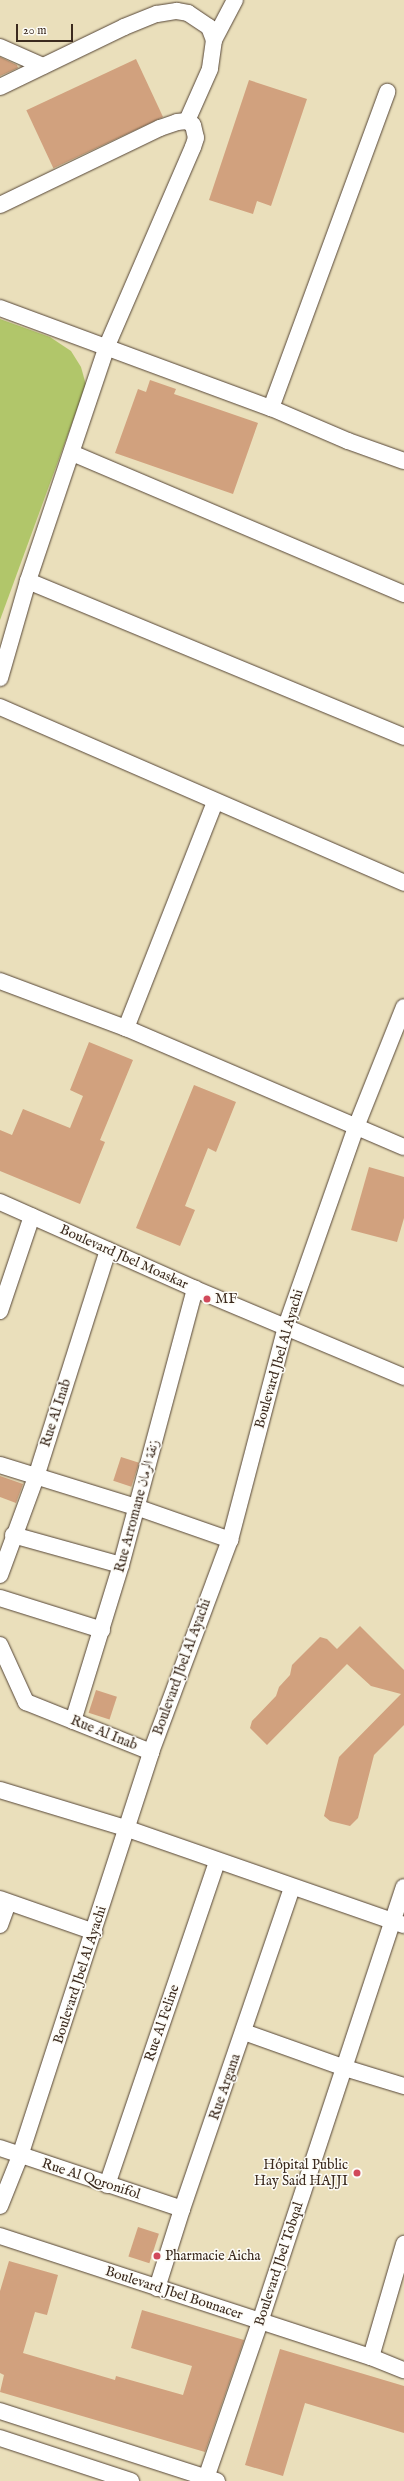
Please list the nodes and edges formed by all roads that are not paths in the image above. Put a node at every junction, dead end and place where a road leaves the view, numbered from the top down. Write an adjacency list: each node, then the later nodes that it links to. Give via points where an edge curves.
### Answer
1 (235, 0): 2 (street)
2 (214, 40): 4 (street, via 209,26 197,17 176,11 157,14); 7 (street, via 210,69)
3 (0, 47): 4 (street)
4 (43, 66): 5 (street)
5 (0, 87)
6 (386, 92): 11 (street)
7 (186, 121): 8 (street, via 160,128); 10 (street, via 193,125 195,131 193,147)
8 (0, 205)
9 (0, 308): 10 (street)
10 (107, 346): 11 (street); 12 (street)
11 (271, 408): 13 (street, via 348,441)
12 (72, 452): 14 (street); 15 (street)
13 (404, 461)
14 (28, 581): 16 (street); 18 (street)
15 (404, 594)
16 (0, 678)
17 (0, 707): 19 (street)
18 (404, 737)
19 (215, 802): 20 (street); 23 (street)
20 (404, 883)
21 (0, 981): 23 (street)
22 (404, 1007): 24 (street, Boulevard Jbel Al Ayachi)
23 (126, 1028): 24 (street)
24 (356, 1127): 25 (street); 31 (street, Boulevard Jbel Al Ayachi)
25 (404, 1147)
26 (0, 1202): 27 (street, Boulevard Jbel Moaskar)
27 (32, 1216): 28 (street, Boulevard Jbel Moaskar); 30 (street)
28 (108, 1250): 29 (street, Boulevard Jbel Moaskar); 34 (street, Rue Al Inab)
29 (195, 1289): 31 (street, Boulevard Jbel Moaskar); 35 (street, Rue Arromane زنقة الرمان)
30 (0, 1311)
31 (286, 1326): 32 (street, Boulevard Jbel Moaskar); 37 (street, Boulevard Jbel Al Ayachi)
32 (404, 1377)
33 (0, 1465): 34 (street)
34 (36, 1477): 35 (street); 36 (street, Rue Al Inab)
35 (136, 1507): 37 (street); 38 (street, Rue Arromane زنقة الرمان)
36 (13, 1535): 38 (street); 39 (street, Rue Al Inab)
37 (230, 1540): 44 (street, Boulevard Jbel Al Ayachi)
38 (121, 1565): 41 (street, Rue Arromane زنقة الرمان)
39 (0, 1575)
40 (0, 1598): 41 (street)
41 (102, 1630): 43 (street, Rue Arromane زنقة الرمان)
42 (0, 1645): 43 (street, Rue Al Inab, via 26,1702)
43 (73, 1721): 44 (street, Rue Al Inab)
44 (151, 1752): 46 (street, Boulevard Jbel Al Ayachi)
45 (0, 1790): 46 (street)
46 (128, 1829): 47 (street); 53 (street, Boulevard Jbel Al Ayachi)
47 (217, 1861): 48 (street); 59 (street, Rue Al Feline)
48 (292, 1887): 51 (street); 54 (street, Rue Argana)
49 (404, 1887): 51 (street, Boulevard Jbel Tobqal)
50 (4, 1901): 52 (street); 53 (street)
51 (398, 1923): 55 (street, Boulevard Jbel Tobqal)
52 (0, 1925)
53 (94, 1932): 58 (street, Boulevard Jbel Al Ayachi)
54 (244, 2032): 55 (street); 61 (street, Rue Argana)
55 (345, 2068): 56 (street); 65 (street, Boulevard Jbel Tobqal)
56 (404, 2086)
57 (0, 2148): 58 (street, Rue Al Qoronifol)
58 (20, 2156): 59 (street, Rue Al Qoronifol); 60 (street, Boulevard Jbel Al Ayachi)
59 (107, 2185): 61 (street, Rue Al Qoronifol)
60 (0, 2206)
61 (182, 2209): 64 (street, Rue Argana)
62 (0, 2236): 64 (street, Boulevard Jbel Bounacer)
63 (404, 2244): 66 (street)
64 (158, 2288): 65 (street, Boulevard Jbel Bounacer)
65 (260, 2322): 66 (street, Boulevard Jbel Bounacer); 70 (street, Boulevard Jbel Tobqal)
66 (371, 2357): 67 (street, Boulevard Jbel Bounacer)
67 (404, 2370)
68 (0, 2411): 70 (street)
69 (0, 2438): 71 (street)
70 (209, 2480)
71 (131, 2481)

